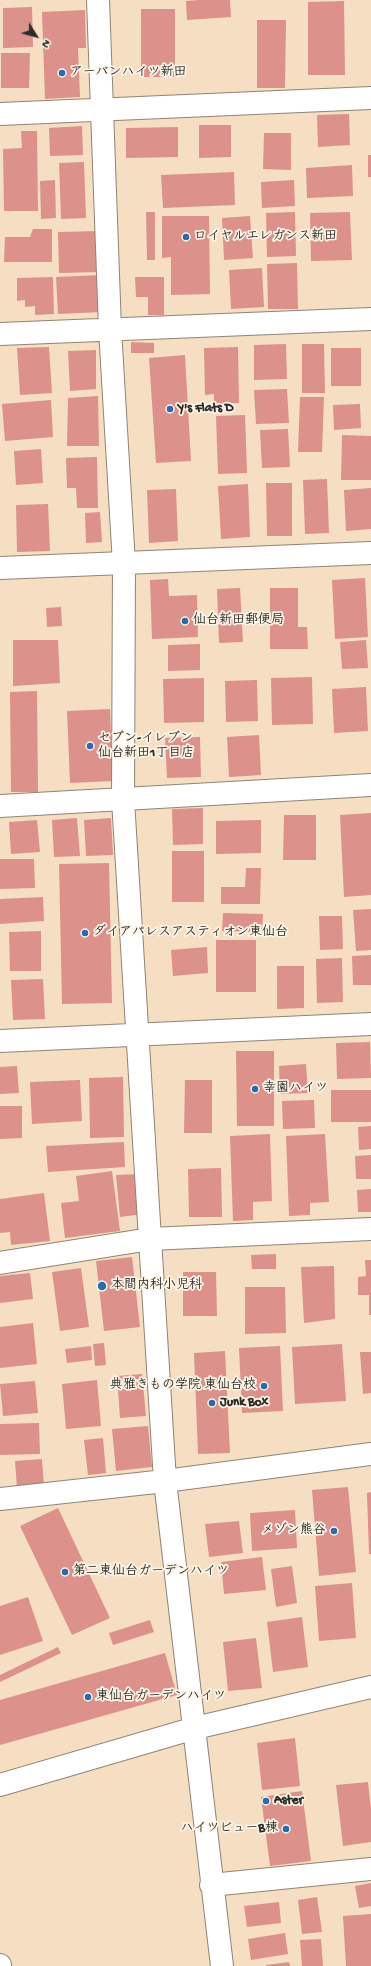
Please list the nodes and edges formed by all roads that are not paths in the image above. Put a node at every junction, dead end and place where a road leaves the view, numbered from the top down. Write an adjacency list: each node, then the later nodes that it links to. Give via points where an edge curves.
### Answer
1 (98, 0): 3 (street)
2 (371, 98): 3 (street)
3 (102, 109): 4 (street); 6 (street)
4 (0, 114)
5 (371, 319): 6 (street)
6 (110, 329): 7 (street); 9 (street)
7 (0, 334)
8 (371, 554): 9 (street)
9 (124, 564): 10 (street); 12 (street)
10 (0, 568)
11 (371, 785): 12 (street)
12 (123, 800): 13 (street); 15 (street)
13 (0, 806)
14 (371, 1024): 15 (street)
15 (138, 1036): 16 (street); 18 (street)
16 (0, 1041)
17 (371, 1229): 18 (street)
18 (150, 1239): 19 (street); 21 (street)
19 (0, 1263)
20 (371, 1454): 21 (street)
21 (165, 1481): 22 (street); 24 (street)
22 (0, 1499)
23 (371, 1687): 24 (street)
24 (195, 1728): 25 (street); 27 (street)
25 (0, 1785)
26 (371, 1869): 27 (street)
27 (211, 1885): 28 (street)
28 (222, 1966)

